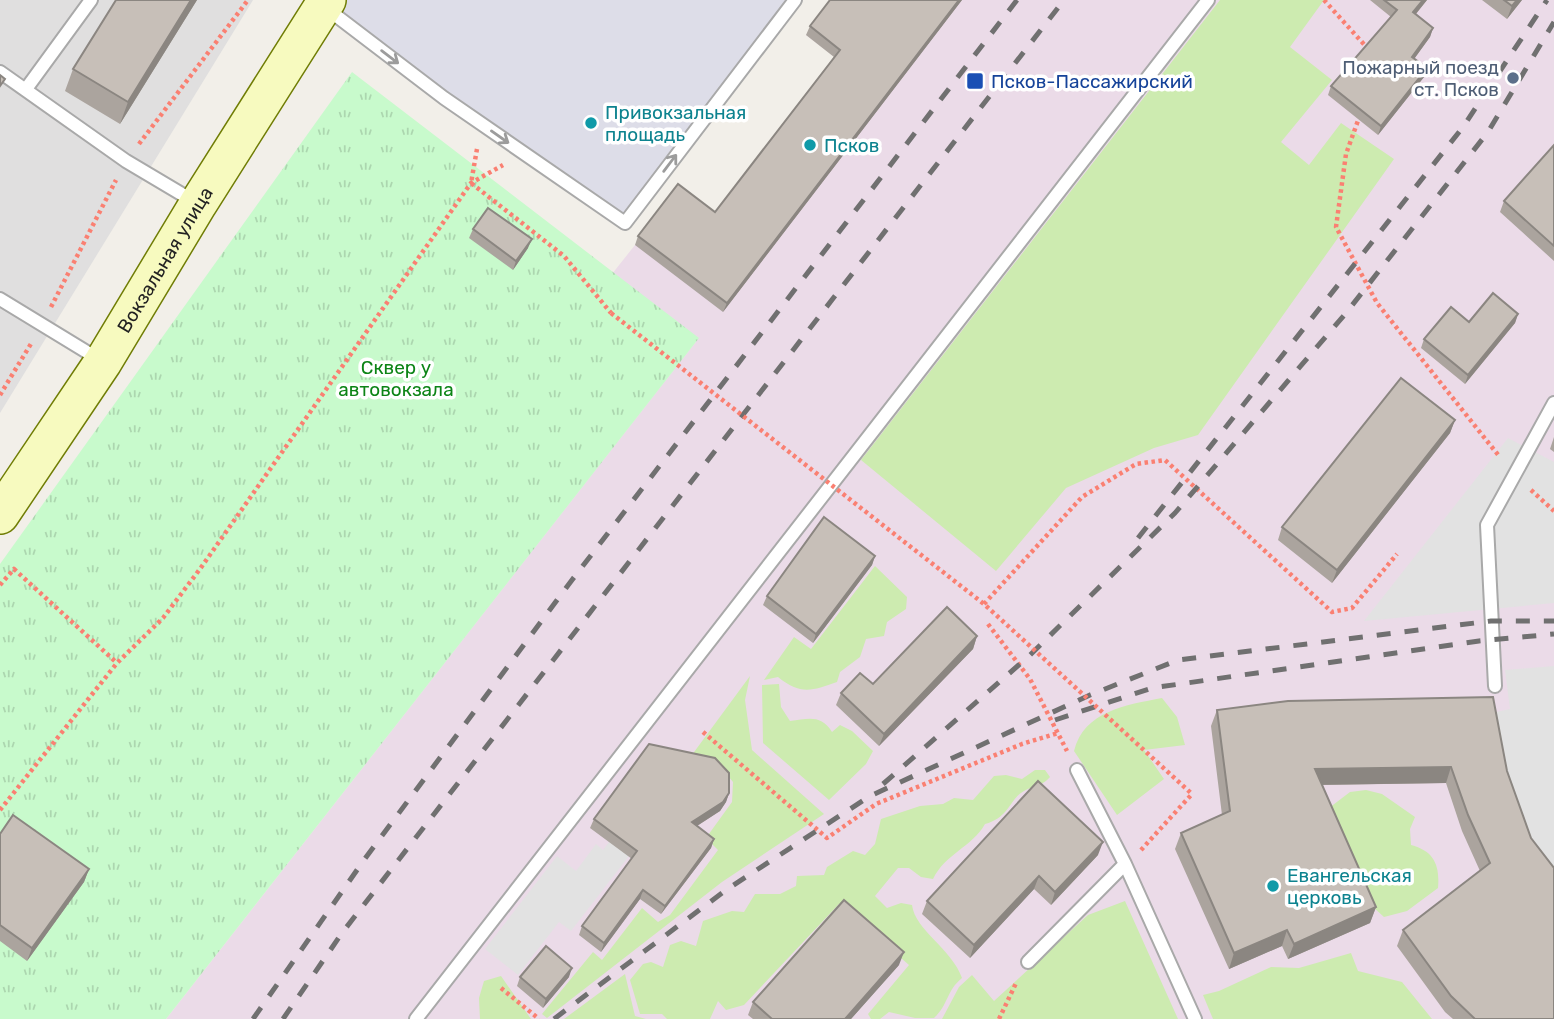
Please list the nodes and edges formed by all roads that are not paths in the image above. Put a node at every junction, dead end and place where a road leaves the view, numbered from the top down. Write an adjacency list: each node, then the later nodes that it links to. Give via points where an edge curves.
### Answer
1 (91, 0): 6 (lane)
2 (795, 0): 4 (lane, one-way to 2, via 444,98 625,223)
3 (1208, 0): 16 (lane)
4 (325, 3): 7 (main road, Вокзальная улица)
5 (0, 72): 6 (lane)
6 (26, 89): 7 (lane, via 126,161)
7 (198, 204): 9 (main road, Вокзальная улица)
8 (0, 299): 9 (lane)
9 (103, 362): 11 (main road, Вокзальная улица)
10 (1554, 402): 12 (lane, via 1487,525)
11 (0, 515)
12 (1495, 686)
13 (1077, 770): 14 (lane)
14 (1125, 864): 15 (lane); 17 (lane)
15 (1028, 962)
16 (416, 1019)
17 (1195, 1019)

